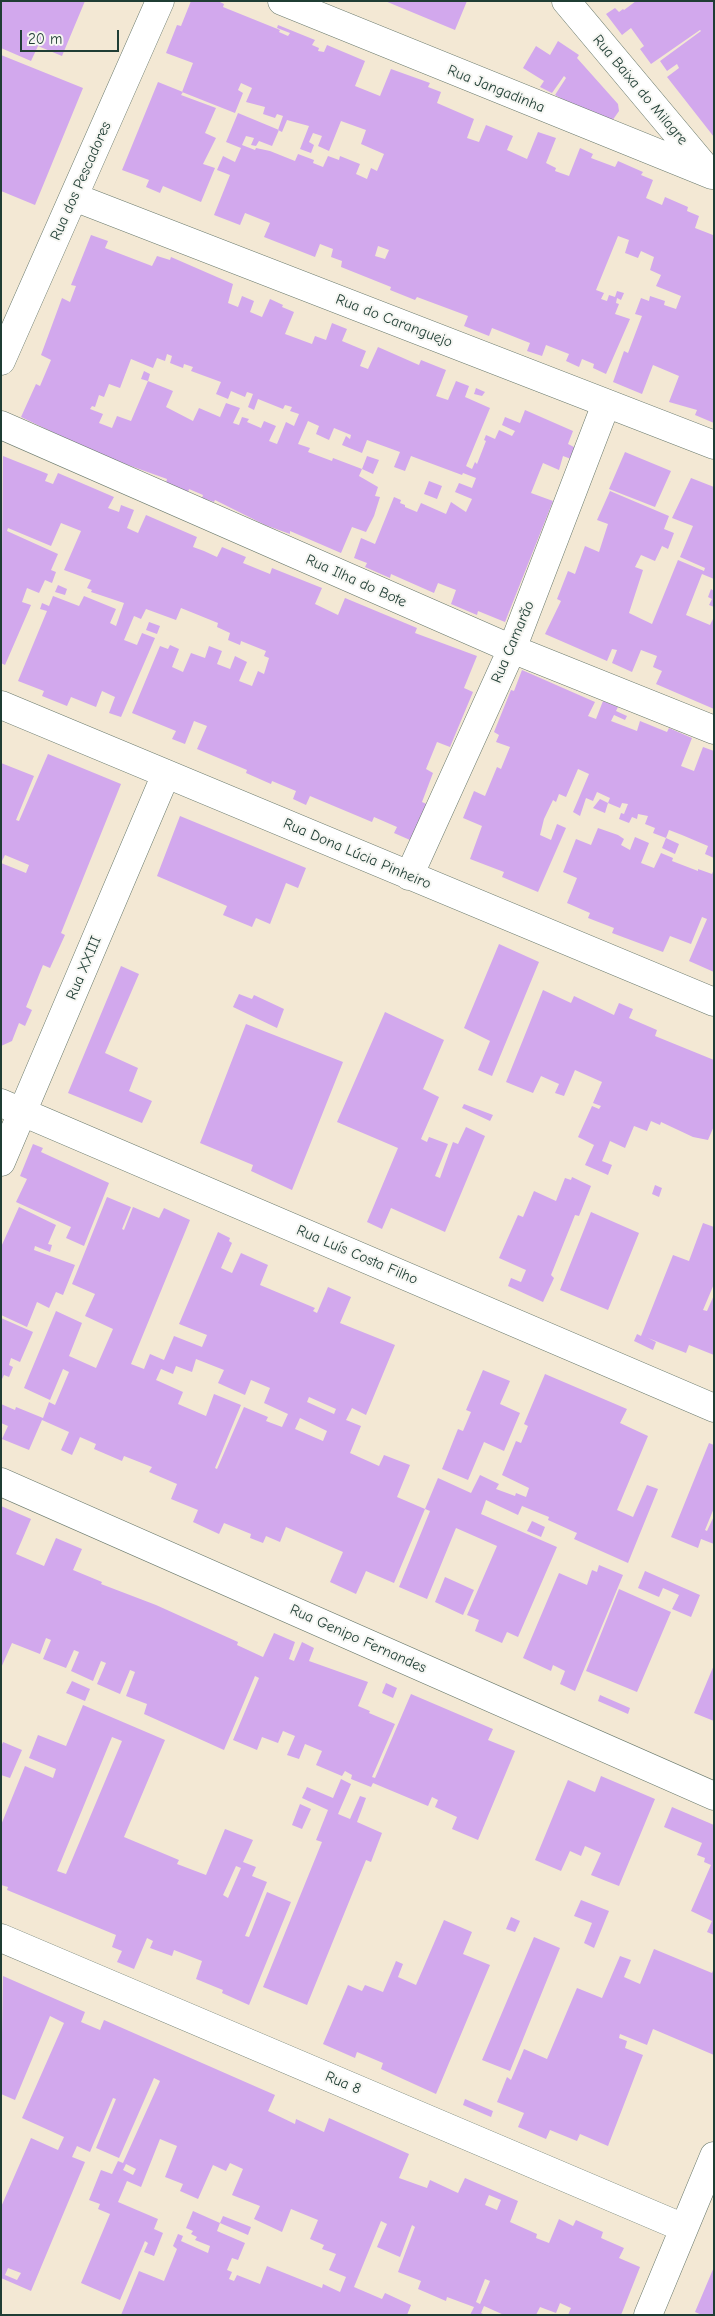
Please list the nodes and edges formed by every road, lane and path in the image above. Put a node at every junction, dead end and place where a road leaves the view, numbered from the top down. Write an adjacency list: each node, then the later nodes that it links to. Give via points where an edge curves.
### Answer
1 (160, 1): 5 (street, Rua dos Pescadores)
2 (282, 1): 4 (street, Rua Jangadinha)
3 (566, 1): 4 (street, Rua Baixa do Milagre)
4 (713, 177)
5 (74, 197): 6 (street, Rua dos Pescadores); 7 (street, Rua do Caranguejo)
6 (1, 361)
7 (606, 404): 9 (street, Rua do Caranguejo); 10 (street, Rua Camarão)
8 (1, 425): 10 (street, Rua Ilha do Bote)
9 (714, 446)
10 (512, 649): 12 (street, Rua Ilha do Bote); 14 (street, Rua Camarão)
11 (1, 705): 13 (street, Rua Dona Lúcia Pinheiro)
12 (714, 730)
13 (166, 774): 14 (street, Rua Dona Lúcia Pinheiro); 16 (street, Rua XXIII)
14 (409, 876): 15 (street, Rua Dona Lúcia Pinheiro)
15 (714, 1002)
16 (12, 1107): 17 (street, Rua XXIII); 18 (street, Rua Luís Costa Filho)
17 (1, 1162)
18 (714, 1408)
19 (1, 1482): 20 (street, Rua Genipo Fernandes)
20 (714, 1796)
21 (1, 1938): 23 (street, Rua 8)
22 (714, 2156): 23 (street)
23 (684, 2228): 24 (street)
24 (648, 2315)

